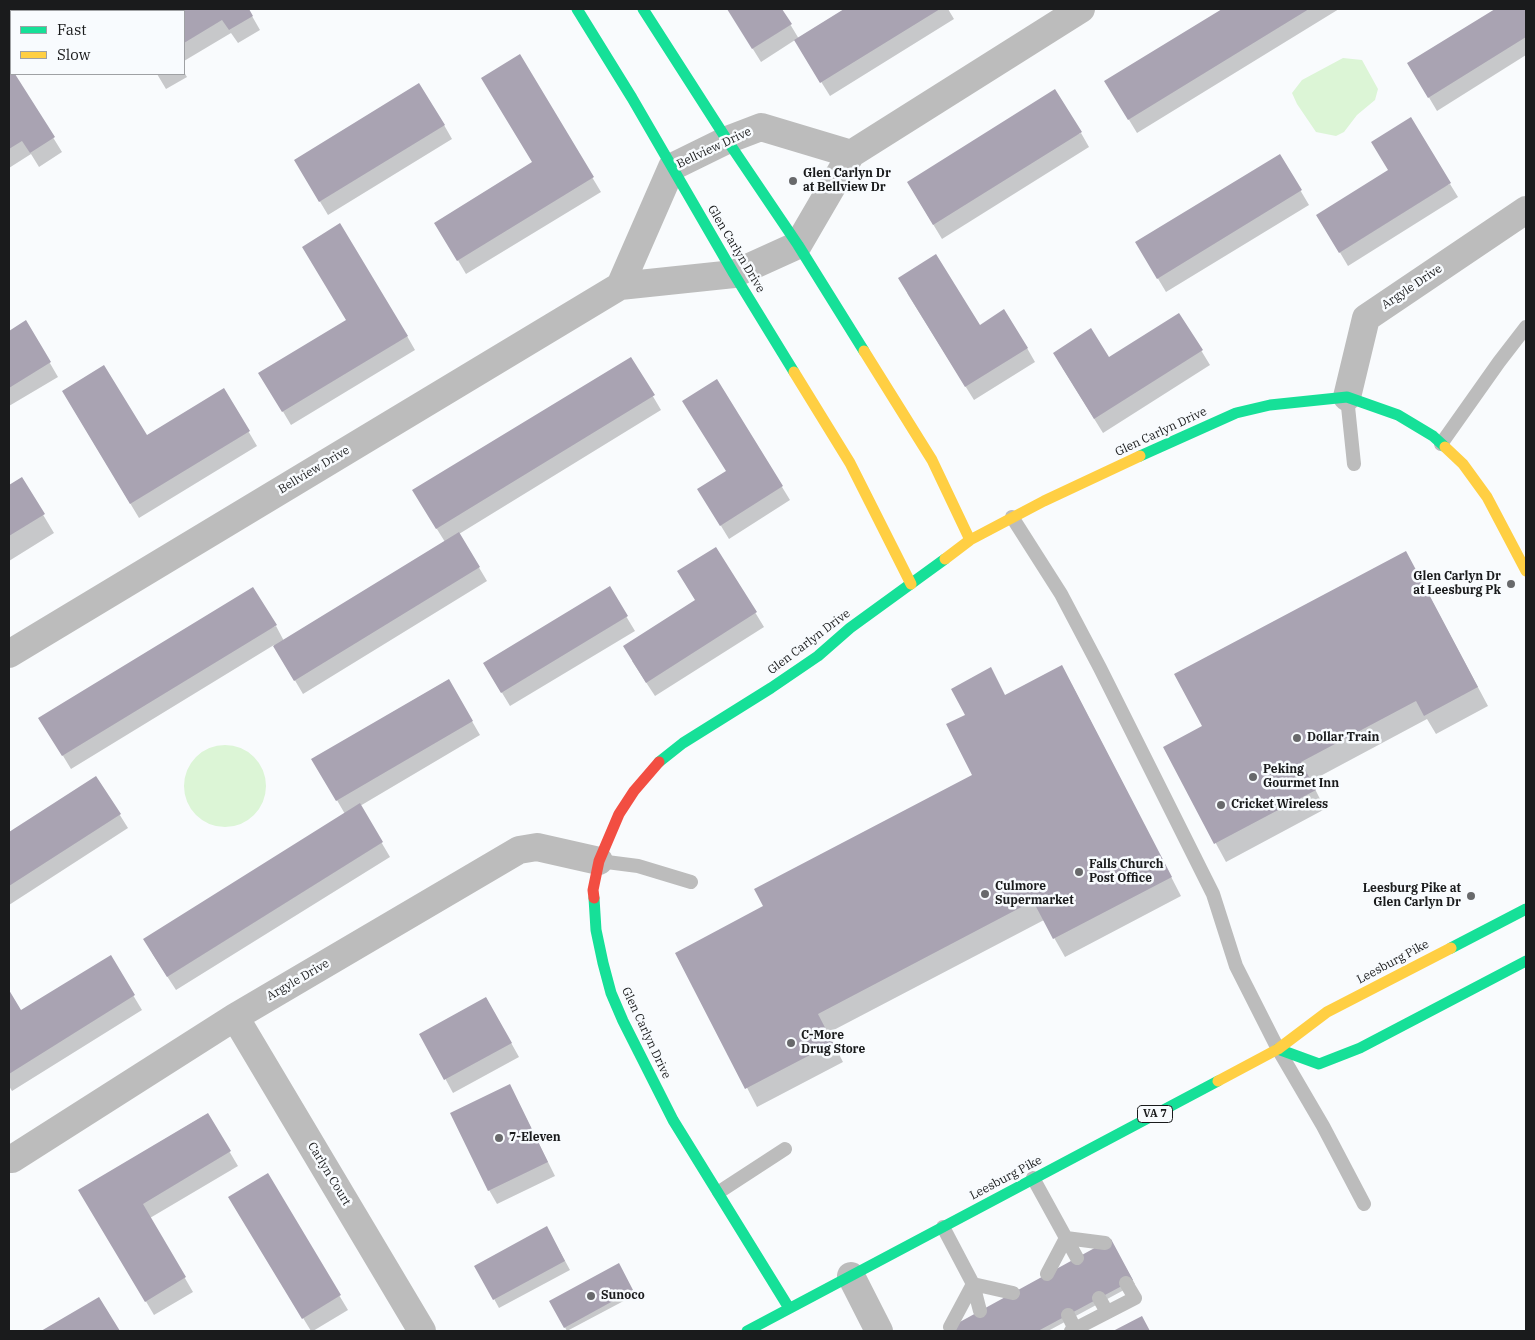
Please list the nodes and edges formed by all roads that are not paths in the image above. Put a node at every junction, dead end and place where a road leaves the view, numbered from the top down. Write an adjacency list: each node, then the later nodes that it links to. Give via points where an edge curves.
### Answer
1 (577, 9): 6 (street, Glen Carlyn Drive)
2 (643, 9): 4 (street)
3 (1081, 9): 5 (street)
4 (727, 140): 5 (street, Bellview Drive, via 761,127); 6 (street, Bellview Drive); 8 (street)
5 (851, 154): 8 (street)
6 (672, 167): 9 (street, Glen Carlyn Drive); 10 (street, Bellview Drive)
7 (1526, 210): 12 (street, Argyle Drive, via 1366,318)
8 (798, 245): 9 (street, Bellview Drive); 16 (street, via 932,460)
9 (734, 274): 10 (street, Bellview Drive); 18 (street, Glen Carlyn Drive, via 850,463)
10 (620, 286): 19 (street, Bellview Drive)
11 (1526, 328): 13 (lane)
12 (1347, 397): 13 (street, via 1398,414); 14 (lane); 15 (street, Glen Carlyn Drive, via 1270,405 1236,413)
13 (1441, 444): 17 (street, via 1463,464 1487,497)
14 (1354, 464)
15 (1012, 517): 16 (street, Glen Carlyn Drive); 25 (lane, via 1061,594 1213,894 1236,966)
16 (970, 540): 18 (street, Glen Carlyn Drive)
17 (1526, 571)
18 (911, 584): 20 (street, Glen Carlyn Drive, via 850,628 818,656 661,760 634,791)
19 (9, 654)
20 (599, 861): 21 (lane, via 638,866); 24 (street, Argyle Drive, via 537,847 519,850); 29 (street, Glen Carlyn Drive, via 593,890 596,930 611,993 673,1120)
21 (691, 882)
22 (1526, 909): 25 (street, Leesburg Pike / VA 7, via 1327,1012)
23 (1526, 961): 25 (street, via 1360,1048 1319,1064)
24 (236, 1016): 27 (street, Argyle Drive); 47 (street, Carlyn Court)
25 (1278, 1049): 28 (street, Leesburg Pike / VA 7); 30 (lane)
26 (785, 1149): 29 (lane)
27 (12, 1159)
28 (1033, 1178): 31 (street, Leesburg Pike / VA 7); 32 (lane)
29 (719, 1192): 41 (street, Glen Carlyn Drive)
30 (1364, 1204)
31 (943, 1227): 36 (street, Leesburg Pike / VA 7); 38 (lane)
32 (1066, 1238): 33 (lane); 34 (lane); 35 (lane)
33 (1105, 1243)
34 (1077, 1258)
35 (1047, 1274)
36 (851, 1276): 41 (street, Leesburg Pike / VA 7); 49 (street)
37 (1126, 1283): 43 (lane, via 1135,1298)
38 (973, 1284): 39 (lane); 42 (lane); 45 (lane)
39 (1013, 1293)
40 (1099, 1298): 43 (lane)
41 (789, 1308): 48 (street, Leesburg Pike / VA 7)
42 (980, 1311)
43 (1107, 1312): 46 (lane)
44 (1068, 1315): 46 (lane)
45 (950, 1327)
46 (1073, 1330)
47 (422, 1331)
48 (747, 1331)
49 (879, 1331)

